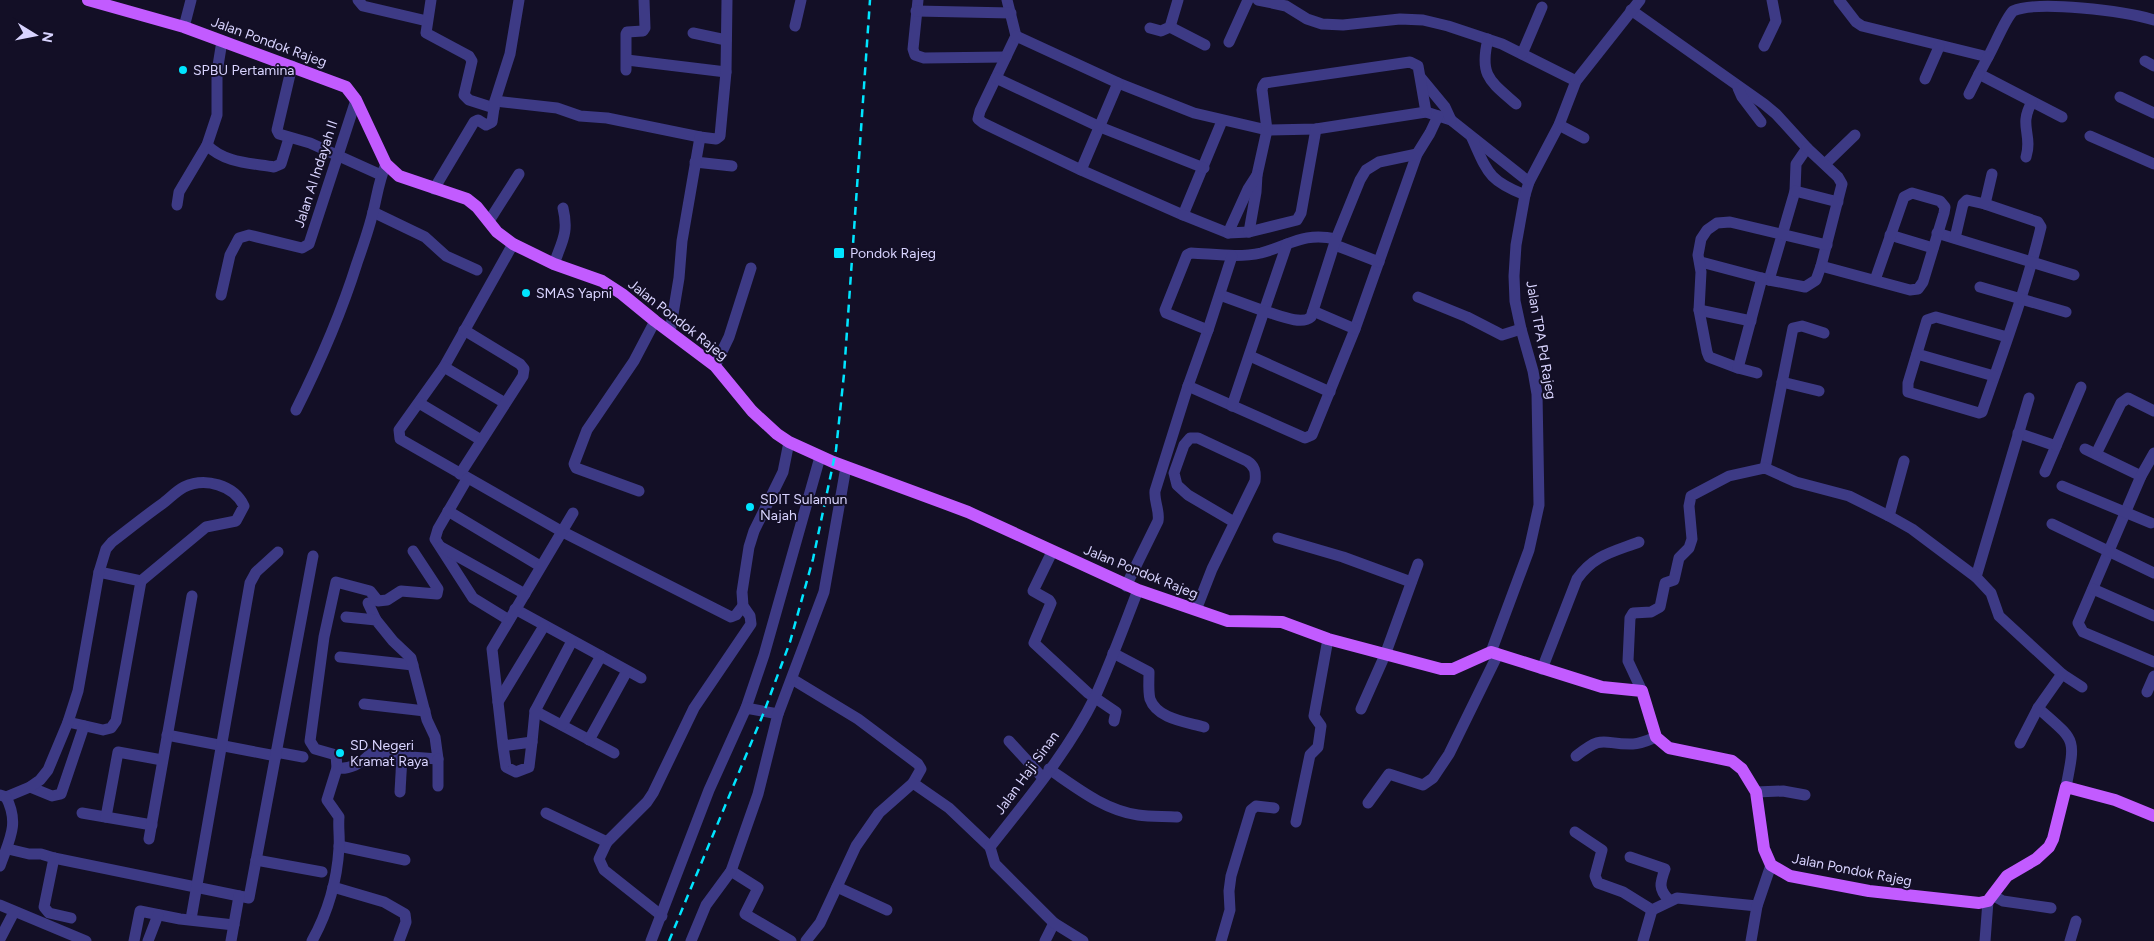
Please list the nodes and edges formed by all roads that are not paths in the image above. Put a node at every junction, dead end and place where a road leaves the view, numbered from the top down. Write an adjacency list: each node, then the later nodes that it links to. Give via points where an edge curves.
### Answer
1 (88, 0): 25 (main road, Jalan Pondok Rajeg)
2 (191, 0): 25 (street)
3 (358, 0): 23 (street, via 363,6)
4 (431, 0): 23 (street)
5 (518, 0): 53 (street, via 510,54)
6 (644, 0): 41 (street, via 645,28 627,32 626,65)
7 (727, 0): 31 (street)
8 (802, 0): 24 (street)
9 (1007, 0): 21 (street)
10 (1178, 0): 26 (street)
11 (1248, 0): 33 (street)
12 (1258, 0): 17 (street, via 1286,6)
13 (1640, 0): 20 (street, Jalan TPA Pd Rajeg)
14 (1772, 0): 35 (street, via 1776,24)
15 (1840, 0): 36 (street, via 1856,22)
16 (2084, 1): 22 (street); 39 (street, via 2032,2 2018,7 2012,12)
17 (1300, 5): 30 (street, via 1315,22 1343,25 1423,20)
18 (917, 6): 21 (street); 38 (street, via 913,49 919,57)
19 (1542, 7): 37 (street)
20 (1631, 10): 46 (street, Jalan TPA Pd Rajeg); 48 (street)
21 (1010, 13): 29 (street)
22 (2154, 20)
23 (427, 21): 53 (street, via 428,35 449,44 472,61 464,95 466,99)
24 (795, 26)
25 (184, 27): 32 (main road, Jalan Pondok Rajeg)
26 (1170, 27): 27 (street, via 1161,31); 34 (street)
27 (1150, 28)
28 (693, 33): 31 (street)
29 (1016, 36): 38 (street); 47 (street)
30 (1488, 39): 37 (street); 54 (street, via 1484,61 1487,75)
31 (726, 40): 41 (street)
32 (222, 41): 40 (main road, Jalan Pondok Rajeg); 72 (street, via 217,72 217,116)
33 (1229, 42)
34 (1205, 45)
35 (1764, 46)
36 (1939, 47): 39 (street); 45 (street)
37 (1522, 54): 46 (street)
38 (1006, 57): 44 (street)
39 (1988, 58): 42 (street)
40 (292, 66): 51 (main road, Jalan Pondok Rajeg, via 338,82); 70 (street, via 277,130)
41 (726, 72): 69 (street, via 719,139)
42 (1979, 74): 49 (street); 52 (street)
43 (1420, 77): 55 (street); 59 (street, via 1445,107); 65 (street, via 1418,66 1410,62 1265,83 1262,90)
44 (996, 78): 63 (street); 83 (street, via 978,119)
45 (1925, 79)
46 (1576, 81): 62 (street, Jalan TPA Pd Rajeg)
47 (1118, 83): 60 (street); 63 (street)
48 (1738, 86): 61 (street, via 1742,97); 73 (street, via 1776,114)
49 (1969, 94)
50 (2120, 97): 56 (street)
51 (356, 100): 75 (street, Jalan Al Indayah II); 82 (main road, Jalan Pondok Rajeg)
52 (2032, 102): 58 (street); 76 (street, via 2025,121 2029,147)
53 (495, 104): 69 (street, via 557,108 580,116 607,118); 88 (street, via 492,122 486,125 478,120 474,122)
54 (1516, 104)
55 (1426, 112): 57 (street); 64 (street)
56 (2154, 113)
57 (1438, 116): 59 (street); 74 (street)
58 (2062, 117)
59 (1451, 120): 67 (street)
60 (1222, 121): 65 (street); 81 (street)
61 (1761, 122)
62 (1559, 124): 71 (street); 87 (street, Jalan TPA Pd Rajeg)
63 (1100, 127): 81 (street); 83 (street)
64 (1316, 129): 65 (street); 98 (street, via 1300,217)
65 (1267, 130): 86 (street)
66 (1855, 135): 78 (street)
67 (1472, 136): 87 (street); 90 (street, via 1492,176 1506,187)
68 (2090, 136): 79 (street)
69 (700, 137): 77 (street)
70 (289, 138): 72 (street, via 281,164 274,168 225,158); 75 (street)
71 (1584, 138)
72 (207, 145): 93 (street, via 179,192)
73 (1807, 148): 78 (street); 89 (street, via 1796,164)
74 (1417, 154): 104 (street, via 1379,162 1366,170); 111 (street)
75 (339, 156): 82 (street); 121 (street, Jalan Al Indayah II, via 309,244 302,248 249,235 239,238 230,255)
76 (2026, 157)
77 (695, 162): 80 (street); 135 (street)
78 (1825, 164): 91 (street, via 1842,184)
79 (2154, 164)
80 (732, 166)
81 (1204, 168): 96 (street)
82 (383, 170): 88 (main road, Jalan Pondok Rajeg); 95 (street)
83 (1081, 170): 96 (street)
84 (519, 174): 97 (street)
85 (1992, 174): 92 (street)
86 (1257, 175): 98 (street); 99 (street)
87 (1529, 182): 90 (street, Jalan TPA Pd Rajeg)
88 (434, 189): 97 (main road, Jalan Pondok Rajeg, via 467,199)
89 (1795, 191): 91 (street); 101 (street)
90 (1525, 195): 132 (street, Jalan TPA Pd Rajeg, via 1514,276)
91 (1838, 202): 107 (street)
92 (1985, 204): 103 (street, via 1965,201); 110 (street, via 2041,224)
93 (177, 205)
94 (563, 208): 113 (street, via 566,231)
95 (373, 212): 116 (street, via 426,237 446,256); 154 (street, via 336,325)
96 (1183, 215): 99 (street)
97 (489, 221): 105 (main road, Jalan Pondok Rajeg, via 496,232)
98 (1248, 232): 99 (street)
99 (1228, 233)
100 (1937, 233): 102 (street, via 1944,213 1943,204 1912,193 1904,197); 103 (street); 108 (street)
101 (1783, 234): 107 (street); 112 (street, via 1730,222 1717,223 1701,239 1698,254); 118 (street)
102 (1890, 235): 108 (street); 119 (street)
103 (1955, 238): 110 (street)
104 (1335, 242): 106 (street, via 1321,236); 111 (street); 127 (street)
105 (513, 244): 113 (main road, Jalan Pondok Rajeg); 133 (street)
106 (1287, 244): 109 (street, via 1261,253); 126 (street)
107 (1826, 245): 114 (street)
108 (1933, 248): 119 (street, via 1918,289 1910,290)
109 (1232, 256): 122 (street, Jalan Haji Sinan); 134 (street, via 1191,252 1187,255 1165,310)
110 (2033, 261): 117 (street); 124 (street)
111 (1379, 262): 131 (street)
112 (1701, 262): 118 (street); 125 (street)
113 (554, 264): 129 (main road, Jalan Pondok Rajeg, via 602,281)
114 (1821, 266): 118 (street, via 1816,280 1805,287); 119 (street)
115 (751, 268): 140 (street)
116 (477, 270)
117 (2074, 275)
118 (1766, 280): 130 (street)
119 (1875, 280)
120 (1980, 287): 124 (street)
121 (220, 295)
122 (1220, 295): 126 (street); 134 (street, Jalan Haji Sinan)
123 (1418, 297): 132 (street, via 1502,335)
124 (2020, 299): 128 (street); 137 (street)
125 (1699, 310): 130 (street); 142 (street, via 1709,357)
126 (1264, 311): 127 (street, via 1301,321 1308,320); 139 (street)
127 (1313, 311): 131 (street)
128 (2066, 312)
129 (655, 321): 135 (main road, Jalan Pondok Rajeg); 169 (street, via 634,361 587,430 574,464 576,468)
130 (1751, 321): 142 (street)
131 (1355, 329): 149 (street)
132 (1521, 329): 209 (street, Jalan TPA Pd Rajeg, via 1537,394 1539,505 1529,550)
133 (464, 330): 141 (street); 152 (street, via 524,369 523,376)
134 (1208, 330): 146 (street, Jalan Haji Sinan)
135 (670, 332): 140 (main road, Jalan Pondok Rajeg)
136 (1824, 333): 145 (street, via 1802,326 1793,328)
137 (2007, 337): 138 (street, via 1932,316 1927,320); 144 (street)
138 (1917, 354): 144 (street); 144 (street, via 1907,389 1914,395 1979,413)
139 (1250, 356): 149 (street); 153 (street)
140 (715, 366): 158 (main road, Jalan Pondok Rajeg, via 752,410)
141 (444, 367): 151 (street); 152 (street)
142 (1738, 368): 143 (street)
143 (1757, 373)
144 (1994, 376)
145 (1782, 382): 148 (street); 164 (street)
146 (1188, 386): 153 (street); 193 (street, Jalan Haji Sinan, via 1155,491 1158,521)
147 (2080, 386): 159 (street)
148 (1819, 391)
149 (1330, 392): 153 (street, via 1312,435 1305,438)
150 (2029, 398): 156 (street)
151 (419, 402): 157 (street); 167 (street, via 399,430 400,439)
152 (505, 403): 157 (street)
153 (1232, 406)
154 (296, 410)
155 (2154, 411): 166 (street, via 2128,398 2121,403 2091,452)
156 (2018, 433): 159 (street); 190 (street)
157 (481, 440): 167 (street)
158 (789, 442): 161 (main road, Jalan Pondok Rajeg); 198 (street, via 783,472 749,547 742,592)
159 (2056, 446): 165 (street)
160 (2154, 453): 166 (street)
161 (820, 457): 163 (main road, Jalan Pondok Rajeg); 227 (street, via 764,656)
162 (1904, 461): 173 (street)
163 (846, 467): 183 (main road, Jalan Pondok Rajeg, via 968,512); 220 (street, via 824,592)
164 (1765, 468): 173 (street, via 1796,482 1849,496); 222 (street, via 1729,476 1691,496 1692,539 1689,548 1679,558 1674,580 1666,583 1660,607 1651,612 1633,614 1630,618 1628,661)
165 (2045, 472)
166 (2141, 476): 172 (street)
167 (463, 477): 170 (street); 177 (street)
168 (2062, 486): 172 (street)
169 (640, 491)
170 (448, 511): 180 (street, via 438,529); 187 (street)
171 (573, 513): 177 (street)
172 (2126, 513): 175 (street); 184 (street)
173 (1889, 516): 190 (street, via 1912,529)
174 (1234, 522): 174 (street, via 1177,485 1174,472 1190,438 1198,438 1247,461 1255,469 1255,482); 200 (street)
175 (2151, 523)
176 (2052, 524): 184 (street)
177 (561, 531): 187 (street); 198 (street, via 731,617)
178 (1278, 538): 192 (street)
179 (1639, 542): 215 (street, via 1601,556 1584,569 1577,579)
180 (438, 545): 195 (street); 204 (street, via 473,598)
181 (278, 552): 244 (street, via 256,572 250,583)
182 (413, 552): 253 (street, via 438,589 437,594 401,591 382,602 370,591 336,582 324,637 310,741 315,749 336,754)
183 (1052, 552): 193 (main road, Jalan Pondok Rajeg); 224 (street, via 1033,591 1051,603 1034,643)
184 (2109, 552): 189 (street); 194 (street)
185 (313, 556): 247 (street)
186 (1418, 564): 192 (street)
187 (540, 566): 195 (street)
188 (99, 572): 191 (street); 191 (street, via 106,549 112,542 183,487 212,483 240,496 244,506 236,521 206,527); 234 (street, via 78,691)
189 (2154, 573)
190 (1976, 577): 217 (street, via 1991,593 1999,616)
191 (141, 581): 236 (street, via 116,721 112,728 103,730)
192 (1411, 582): 210 (street)
193 (1132, 588): 200 (main road, Jalan Pondok Rajeg); 208 (street, Jalan Haji Sinan)
194 (2092, 589): 201 (street); 213 (street, via 2079,618 2079,628)
195 (525, 594): 199 (street)
196 (192, 596): 238 (street)
197 (368, 603): 203 (street)
198 (744, 606): 274 (street, via 751,624 694,708 653,793)
199 (515, 609): 204 (street); 205 (street)
200 (1196, 610): 206 (main road, Jalan Pondok Rajeg, via 1228,621 1282,622)
201 (2154, 616)
202 (346, 617): 203 (street)
203 (376, 620): 214 (street, via 411,658)
204 (509, 620): 225 (street, via 492,652)
205 (544, 626): 207 (street); 225 (street)
206 (1328, 639): 210 (main road, Jalan Pondok Rajeg); 270 (street, via 1314,716 1322,726 1318,747 1310,755)
207 (572, 641): 211 (street); 231 (street)
208 (1113, 653): 224 (street, Jalan Haji Sinan); 237 (street, via 1149,672 1149,698 1154,707 1167,716)
209 (1494, 653): 210 (main road, Jalan Pondok Rajeg, via 1453,669); 215 (main road); 263 (street, Jalan TPA Pd Rajeg, via 1449,754 1433,778 1423,784 1389,774)
210 (1385, 655): 229 (street)
211 (600, 656): 216 (street); 235 (street)
212 (340, 657): 214 (street)
213 (2154, 662)
214 (413, 665): 230 (street)
215 (1542, 669): 222 (main road, via 1602,687)
216 (627, 671): 219 (street); 240 (street)
217 (2062, 674): 221 (street); 228 (street)
218 (2154, 676): 223 (street)
219 (641, 678)
220 (792, 679): 232 (street); 255 (street, via 858,718 918,764 921,769)
221 (2082, 687)
222 (1642, 691): 239 (main road)
223 (2147, 692)
224 (1094, 697): 233 (street, via 1116,712); 254 (street, Jalan Haji Sinan)
225 (498, 702): 245 (street)
226 (364, 704): 230 (street)
227 (746, 708): 232 (street); 298 (street, via 679,864)
228 (2038, 708): 243 (street); 258 (street, via 2072,744)
229 (1361, 709)
230 (425, 711): 251 (street, via 435,737)
231 (534, 711): 235 (street); 242 (street)
232 (778, 714): 284 (street, via 758,794)
233 (1114, 721)
234 (68, 722): 236 (street); 257 (street, via 48,770)
235 (562, 725): 240 (street)
236 (84, 726): 257 (street, via 61,794 52,796)
237 (1204, 727)
238 (167, 735): 244 (street); 252 (street)
239 (1656, 737): 249 (street, via 1634,744 1603,741); 260 (main road, Jalan Pondok Rajeg, via 1669,748 1732,761 1742,769)
240 (589, 740): 246 (street)
241 (1009, 741): 254 (street)
242 (532, 742): 245 (street); 245 (street, via 529,767 516,772 506,767)
243 (2020, 743)
244 (221, 745): 247 (street); 286 (street)
245 (503, 746)
246 (614, 753)
247 (276, 754): 250 (street); 280 (street)
248 (402, 756): 251 (street); 253 (street, via 370,754 364,761); 259 (street)
249 (1576, 756)
250 (303, 757)
251 (438, 759): 256 (street)
252 (162, 760): 268 (street, via 118,752); 271 (street)
253 (337, 768): 275 (street, via 326,800 339,817)
254 (1046, 774): 269 (street, via 1114,809 1139,815); 276 (street, Jalan Haji Sinan)
255 (913, 783): 276 (street, via 949,808); 288 (street, via 879,813 856,846)
256 (438, 786)
257 (30, 787): 262 (street)
258 (2066, 787): 267 (main road, via 2115,800); 290 (main road, via 2049,847 2008,876)
259 (400, 792)
260 (1756, 792): 261 (street, via 1783,791); 282 (main road, Jalan Pondok Rajeg, via 1764,849)
261 (1805, 795)
262 (3, 796): 277 (street, via 14,822)
263 (1368, 803)
264 (1274, 808): 318 (street, via 1256,806 1251,810 1231,876 1230,910)
265 (82, 813): 268 (street)
266 (546, 813): 274 (street)
267 (2154, 816)
268 (106, 817): 271 (street)
269 (1177, 817)
270 (1296, 822)
271 (152, 825): 273 (street)
272 (1575, 832): 295 (street, via 1602,850 1595,876 1598,883 1623,892)
273 (149, 839)
274 (606, 842): 298 (street, via 600,853 600,865)
275 (339, 846): 281 (street); 287 (street)
276 (990, 848): 302 (street, via 995,864)
277 (4, 851): 279 (street, via 35,852); 283 (street)
278 (1630, 856): 291 (street, via 1665,869 1660,884)
279 (50, 858): 286 (street); 299 (street, via 44,907 49,913)
280 (256, 860): 285 (street); 289 (street, via 249,898)
281 (405, 860)
282 (1771, 865): 290 (main road, Jalan Pondok Rajeg, via 1790,876 1869,891 1970,903); 292 (street)
283 (0, 866)
284 (731, 871): 304 (street, via 758,888 745,914); 313 (street, via 706,905)
285 (322, 872)
286 (197, 887): 289 (street); 300 (street)
287 (333, 887): 310 (street, via 322,923); 311 (street, via 384,902 405,914 406,922)
288 (837, 887): 294 (street); 315 (street, via 820,923)
289 (239, 896): 303 (street)
290 (1991, 898): 293 (street); 321 (street)
291 (1669, 900): 292 (street, via 1677,898); 295 (street)
292 (1757, 906): 320 (street)
293 (2051, 908)
294 (888, 910)
295 (1652, 910): 319 (street)
296 (5, 911): 305 (street); 306 (street, via 51,925)
297 (158, 915): 300 (street); 307 (street, via 140,911); 308 (street)
298 (662, 916): 312 (street)
299 (71, 918)
300 (191, 919): 303 (street)
301 (2076, 921): 322 (street)
302 (1054, 923): 316 (street); 317 (street)
303 (234, 925): 309 (street)
304 (774, 936): 314 (street)
305 (0, 939)
306 (86, 941)
307 (134, 941)
308 (148, 941)
309 (232, 941)
310 (312, 941)
311 (399, 941)
312 (651, 941)
313 (691, 941)
314 (791, 941)
315 (806, 941)
316 (1045, 941)
317 (1083, 941)
318 (1221, 941)
319 (1644, 941)
320 (1751, 941)
321 (1986, 941)
322 (2070, 941)

